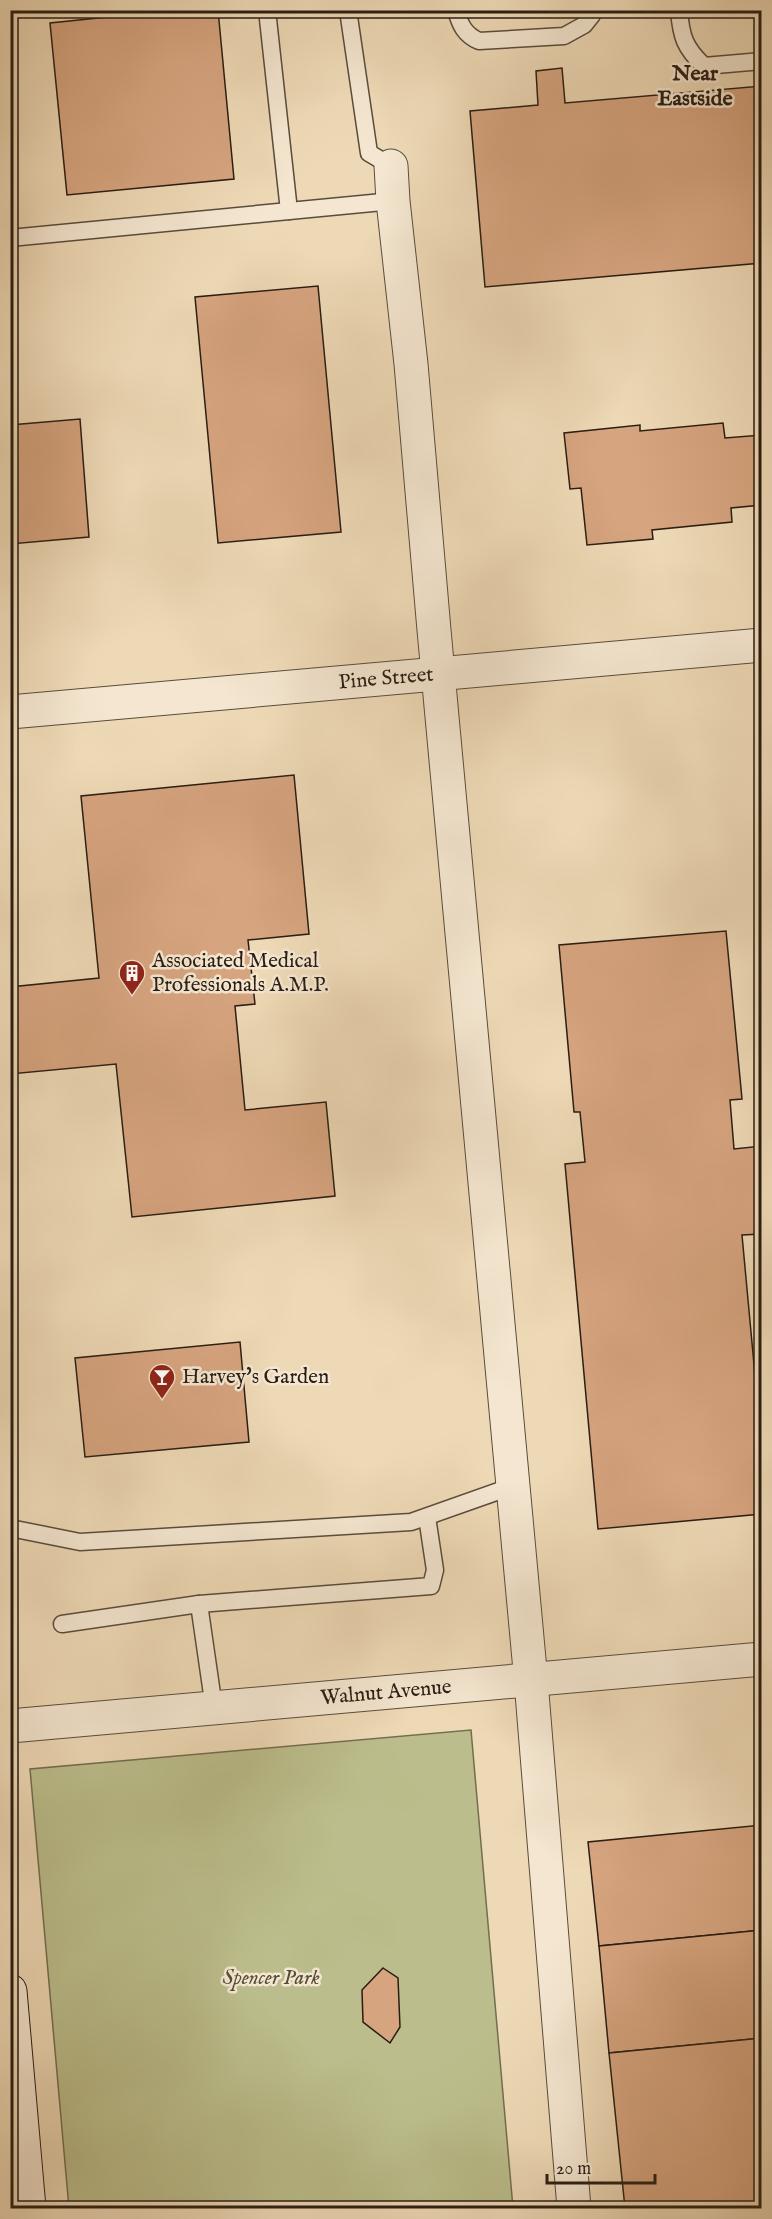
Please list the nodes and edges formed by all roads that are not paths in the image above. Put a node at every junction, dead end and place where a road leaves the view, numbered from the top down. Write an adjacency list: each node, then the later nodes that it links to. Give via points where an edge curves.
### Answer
1 (267, 10): 9 (lane)
2 (348, 10): 7 (lane, via 369,153)
3 (456, 10): 4 (lane, via 469,37 479,41 564,36 584,25)
4 (592, 10)
5 (679, 10): 6 (lane, via 688,51 704,66)
6 (762, 61)
7 (391, 166): 8 (street)
8 (393, 201): 9 (lane); 12 (street)
9 (289, 211): 10 (lane)
10 (10, 238)
11 (762, 645): 12 (street, Pine Street)
12 (438, 674): 13 (street, Pine Street); 14 (street)
13 (10, 712)
14 (513, 1486): 15 (lane); 20 (street)
15 (427, 1517): 16 (lane, via 411,1522 81,1542); 17 (lane, via 435,1570 431,1586)
16 (10, 1528)
17 (198, 1604): 18 (lane); 21 (lane)
18 (62, 1624)
19 (762, 1659): 20 (street, Walnut Avenue)
20 (531, 1681): 21 (street, Walnut Avenue); 25 (street)
21 (214, 1708): 22 (street, Walnut Avenue)
22 (10, 1726)
23 (10, 1991): 24 (street)
24 (29, 2208)
25 (574, 2208)

